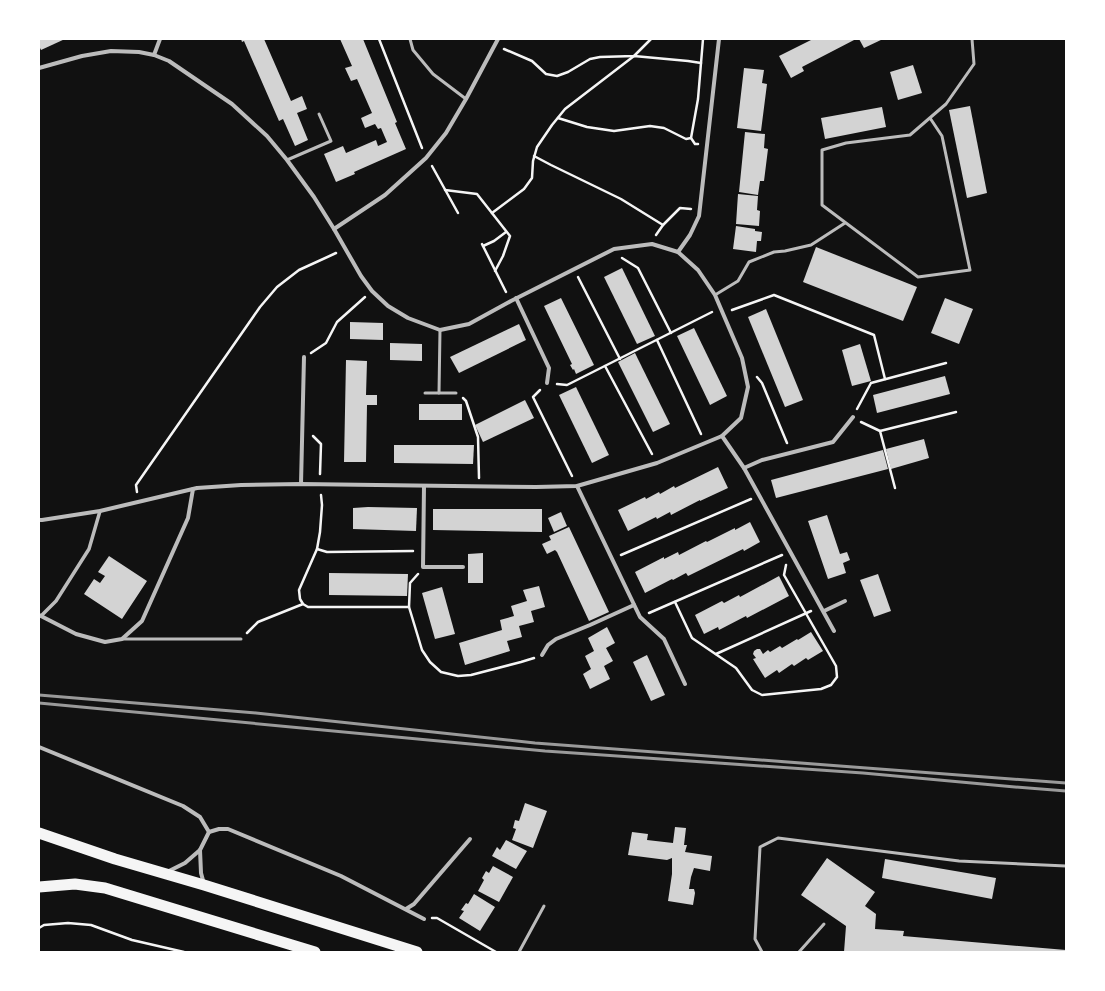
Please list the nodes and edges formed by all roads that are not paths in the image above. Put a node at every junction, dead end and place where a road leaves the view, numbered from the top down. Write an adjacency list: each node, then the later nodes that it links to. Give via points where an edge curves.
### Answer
1 (160, 39): 6 (street)
2 (410, 39): 8 (lane, via 413,50 433,74)
3 (498, 39): 8 (street)
4 (719, 39): 14 (street, via 699,216 695,227)
5 (972, 39): 10 (lane, via 974,64 946,104)
6 (154, 56): 7 (street, via 139,52 111,51); 11 (street, via 169,61 232,104 267,136)
7 (39, 68)
8 (466, 99): 13 (street, via 446,133 426,158 385,195)
9 (319, 114): 11 (lane, via 331,141)
10 (930, 118): 12 (lane, via 910,136 846,143 822,150 822,205); 12 (lane, via 942,136 970,270 918,277)
11 (287, 160): 13 (street)
12 (845, 223): 15 (lane, via 811,245 785,252 774,252 749,262 738,281)
13 (334, 229): 17 (street, via 372,291 388,306 408,318)
14 (678, 252): 15 (street, via 698,270); 16 (street, via 652,244 614,249)
15 (715, 295): 24 (street, via 742,358 748,387 741,418)
16 (516, 298): 17 (street, via 469,324); 19 (street, via 549,368)
17 (440, 330): 21 (lane)
18 (304, 357): 26 (street)
19 (547, 383)
20 (425, 393): 21 (lane)
21 (439, 393): 22 (lane)
22 (456, 393)
23 (853, 418): 25 (street, via 833,442 762,460)
24 (722, 436): 25 (street); 28 (street, via 657,463)
25 (744, 468): 35 (street)
26 (302, 484): 27 (street); 29 (street)
27 (424, 486): 28 (street); 32 (street, via 423,567)
28 (577, 486): 34 (street)
29 (193, 489): 30 (street); 38 (street, via 188,518 142,621)
30 (100, 511): 31 (street); 36 (street, via 89,548 56,601)
31 (39, 520)
32 (463, 567)
33 (845, 601): 35 (street)
34 (634, 605): 40 (street, via 556,639 548,645); 41 (street, via 640,617 664,639)
35 (824, 612): 37 (street)
36 (40, 616): 38 (street, via 76,634 105,642)
37 (834, 631)
38 (122, 639): 39 (lane)
39 (241, 639)
40 (542, 655)
41 (685, 684)
42 (39, 747): 43 (street, via 183,806 200,817)
43 (209, 832): 46 (street); 52 (street, via 228,829 341,876)
44 (39, 833): 48 (highway)
45 (470, 839): 52 (street, via 414,904)
46 (200, 850): 48 (street, via 185,863); 49 (street)
47 (1066, 866): 58 (lane, via 959,861 778,838 760,847 755,939)
48 (164, 874): 49 (highway)
49 (204, 885): 56 (highway)
50 (39, 887): 55 (highway, via 75,884 105,888)
51 (544, 906): 57 (lane)
52 (406, 909): 53 (street)
53 (424, 919)
54 (824, 924): 59 (lane)
55 (315, 952)
56 (417, 952)
57 (519, 952)
58 (762, 952)
59 (799, 952)

